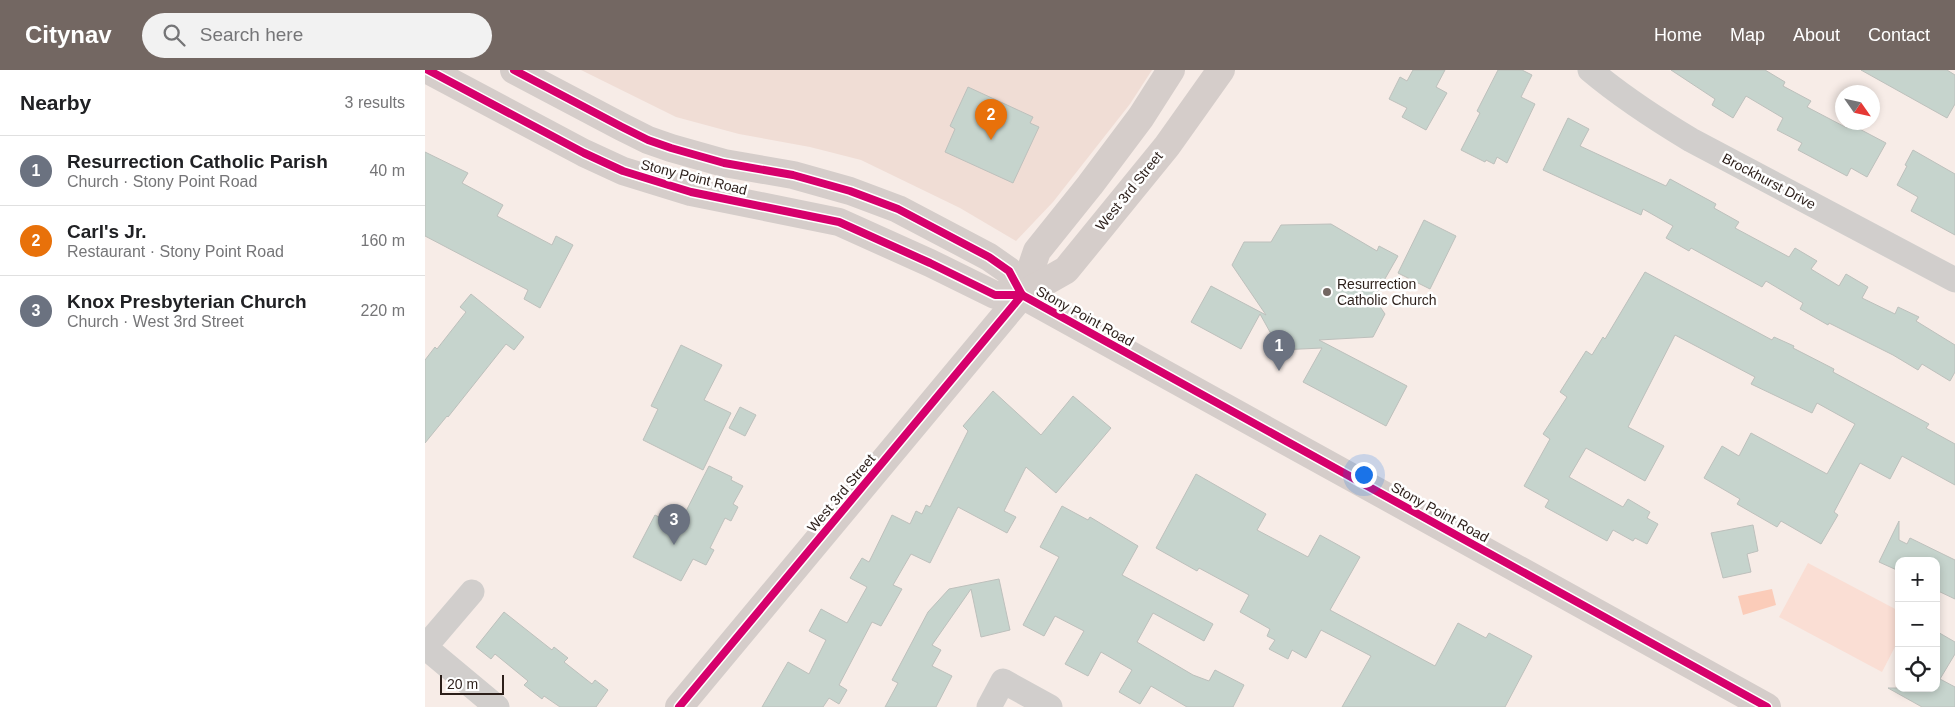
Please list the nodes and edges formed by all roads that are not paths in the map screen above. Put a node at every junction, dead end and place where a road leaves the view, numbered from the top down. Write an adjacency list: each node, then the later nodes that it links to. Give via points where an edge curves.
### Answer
1 (428, 70): 7 (main road, Stony Point Road, via 623,171 691,192 839,222 995,295)
2 (514, 70): 7 (main road, Stony Point Road, via 663,146 693,156 802,178 898,209 989,257 1009,271)
3 (1171, 70): 7 (main road, West 3rd Street, via 1141,117 1037,252)
4 (1221, 70): 7 (main road, West 3rd Street, via 1167,146 1066,270)
5 (1590, 70): 6 (street, Brockhurst Drive, via 1615,91 1691,140)
6 (1955, 280)
7 (1022, 295): 10 (main road, West 3rd Street); 13 (main road, Stony Point Road)
8 (472, 592): 9 (street, via 425,647)
9 (497, 707)
10 (679, 707)
11 (989, 707): 12 (street, via 1003,681)
12 (1051, 707)
13 (1767, 707)

